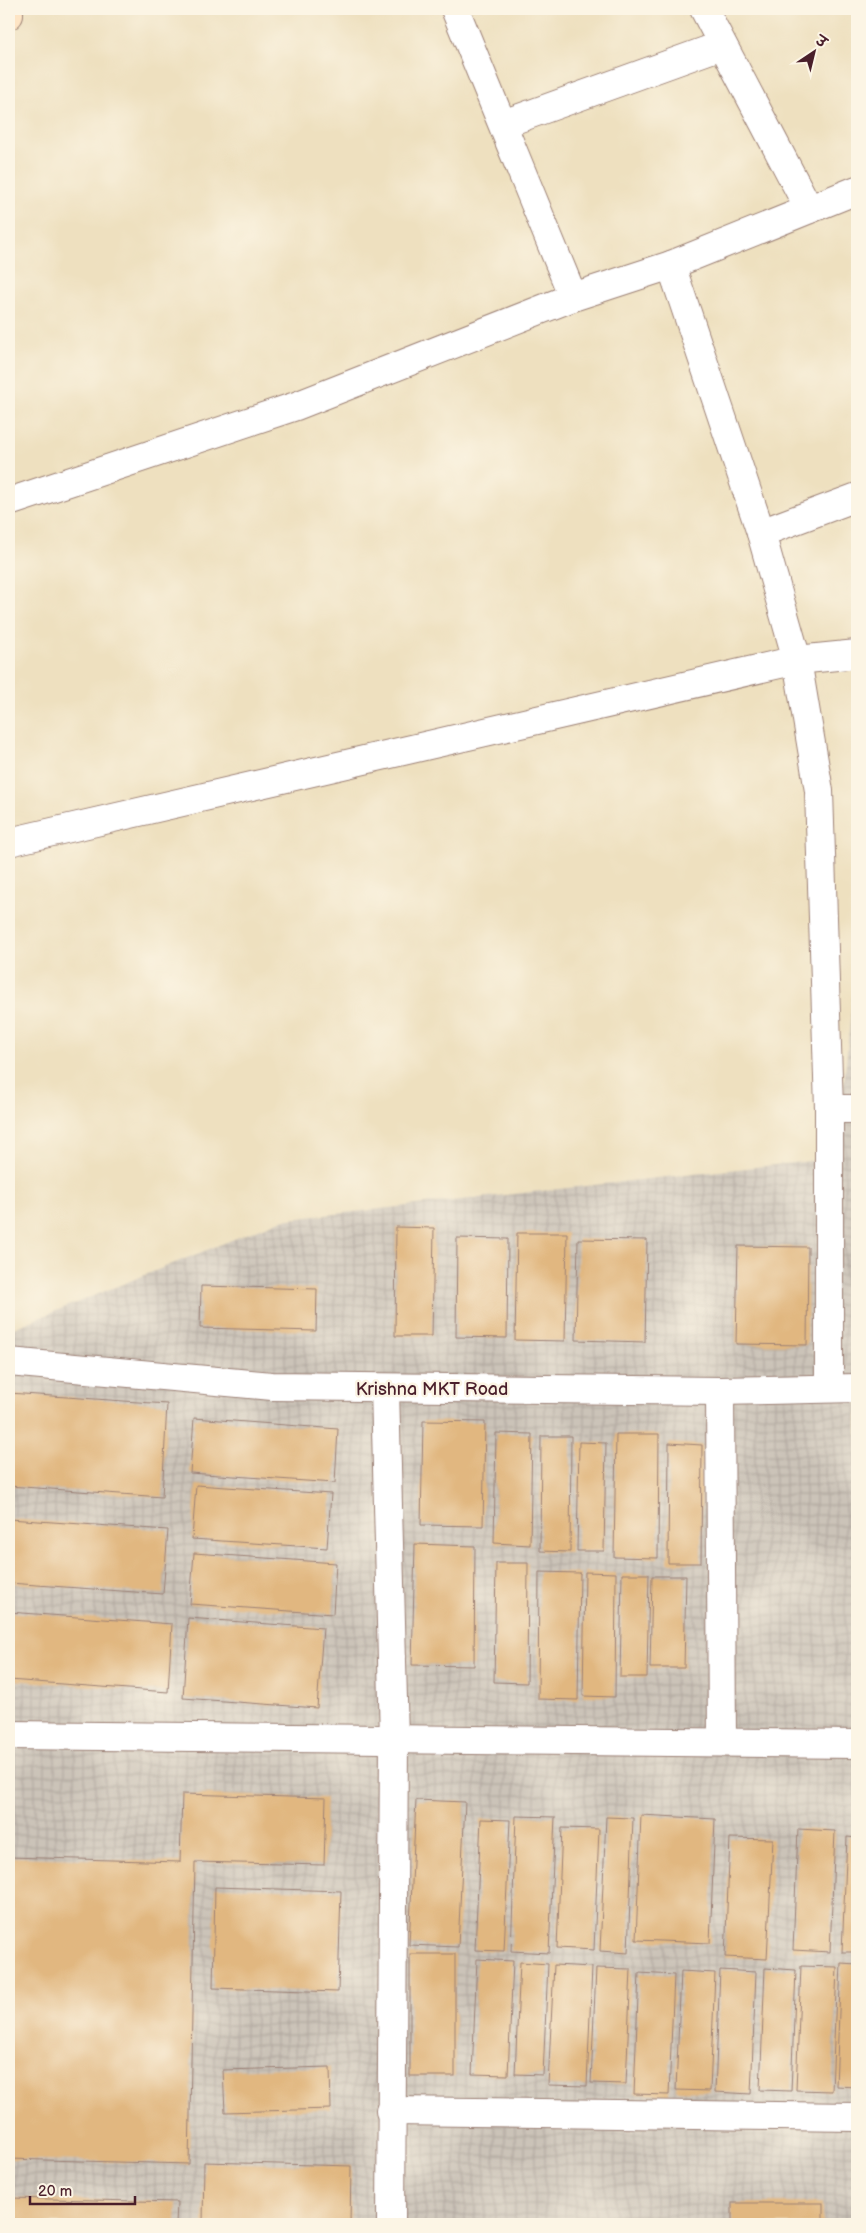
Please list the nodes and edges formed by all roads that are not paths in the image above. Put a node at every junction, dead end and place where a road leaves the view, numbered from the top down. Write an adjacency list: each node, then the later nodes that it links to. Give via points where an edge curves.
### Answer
1 (9, 9): 4 (street)
2 (455, 9): 6 (street)
3 (704, 9): 5 (street)
4 (9, 15)
5 (722, 45): 6 (street); 8 (street)
6 (503, 124): 10 (street)
7 (857, 190): 8 (street)
8 (808, 208): 9 (street)
9 (671, 265): 10 (street); 13 (street)
10 (573, 297): 12 (street, via 296,406)
11 (857, 497): 13 (street)
12 (9, 502)
13 (760, 533): 15 (street)
14 (857, 654): 15 (street)
15 (797, 660): 16 (street); 17 (street, via 819,791)
16 (9, 842)
17 (829, 1109): 18 (street); 20 (street)
18 (857, 1109)
19 (9, 1362): 22 (street, Krishna MKT Road, via 272,1386)
20 (829, 1388): 21 (street, Krishna MKT Road); 23 (street, Krishna MKT Road)
21 (857, 1388)
22 (385, 1389): 23 (street, Krishna MKT Road); 25 (street)
23 (720, 1390): 26 (street)
24 (9, 1735): 25 (street)
25 (394, 1739): 26 (street); 28 (street)
26 (722, 1742): 27 (street)
27 (857, 1744)
28 (390, 2112): 29 (street); 30 (street)
29 (857, 2117)
30 (391, 2224)

